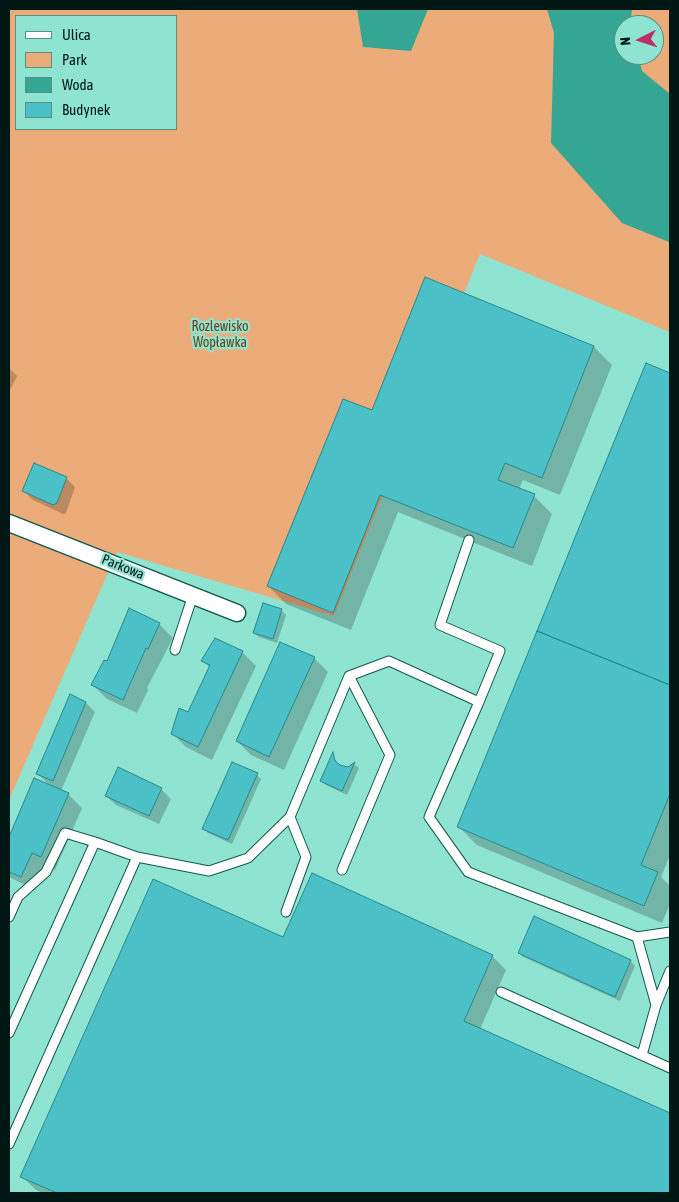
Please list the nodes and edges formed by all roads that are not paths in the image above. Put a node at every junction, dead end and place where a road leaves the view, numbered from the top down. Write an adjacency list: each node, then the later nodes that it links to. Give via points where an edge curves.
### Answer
1 (9, 523): 3 (street, Parkowa)
2 (469, 540): 7 (lane, via 440,625 500,651)
3 (193, 595): 4 (street, Parkowa); 5 (lane)
4 (237, 613)
5 (175, 650)
6 (349, 676): 7 (lane, via 389,661); 8 (lane); 11 (lane, via 390,755)
7 (479, 702): 15 (lane, via 429,817 468,872)
8 (290, 817): 10 (lane, via 248,858 209,871); 12 (lane, via 306,857)
9 (95, 842): 10 (lane); 13 (lane, via 65,833 46,872 18,897); 19 (lane)
10 (138, 857): 22 (lane)
11 (342, 870)
12 (286, 912)
13 (9, 917)
14 (670, 932): 15 (lane)
15 (637, 938): 18 (lane)
16 (670, 971): 18 (lane)
17 (501, 992): 20 (lane)
18 (656, 1005): 20 (lane)
19 (9, 1033)
20 (642, 1055): 21 (lane)
21 (670, 1068)
22 (9, 1144)

